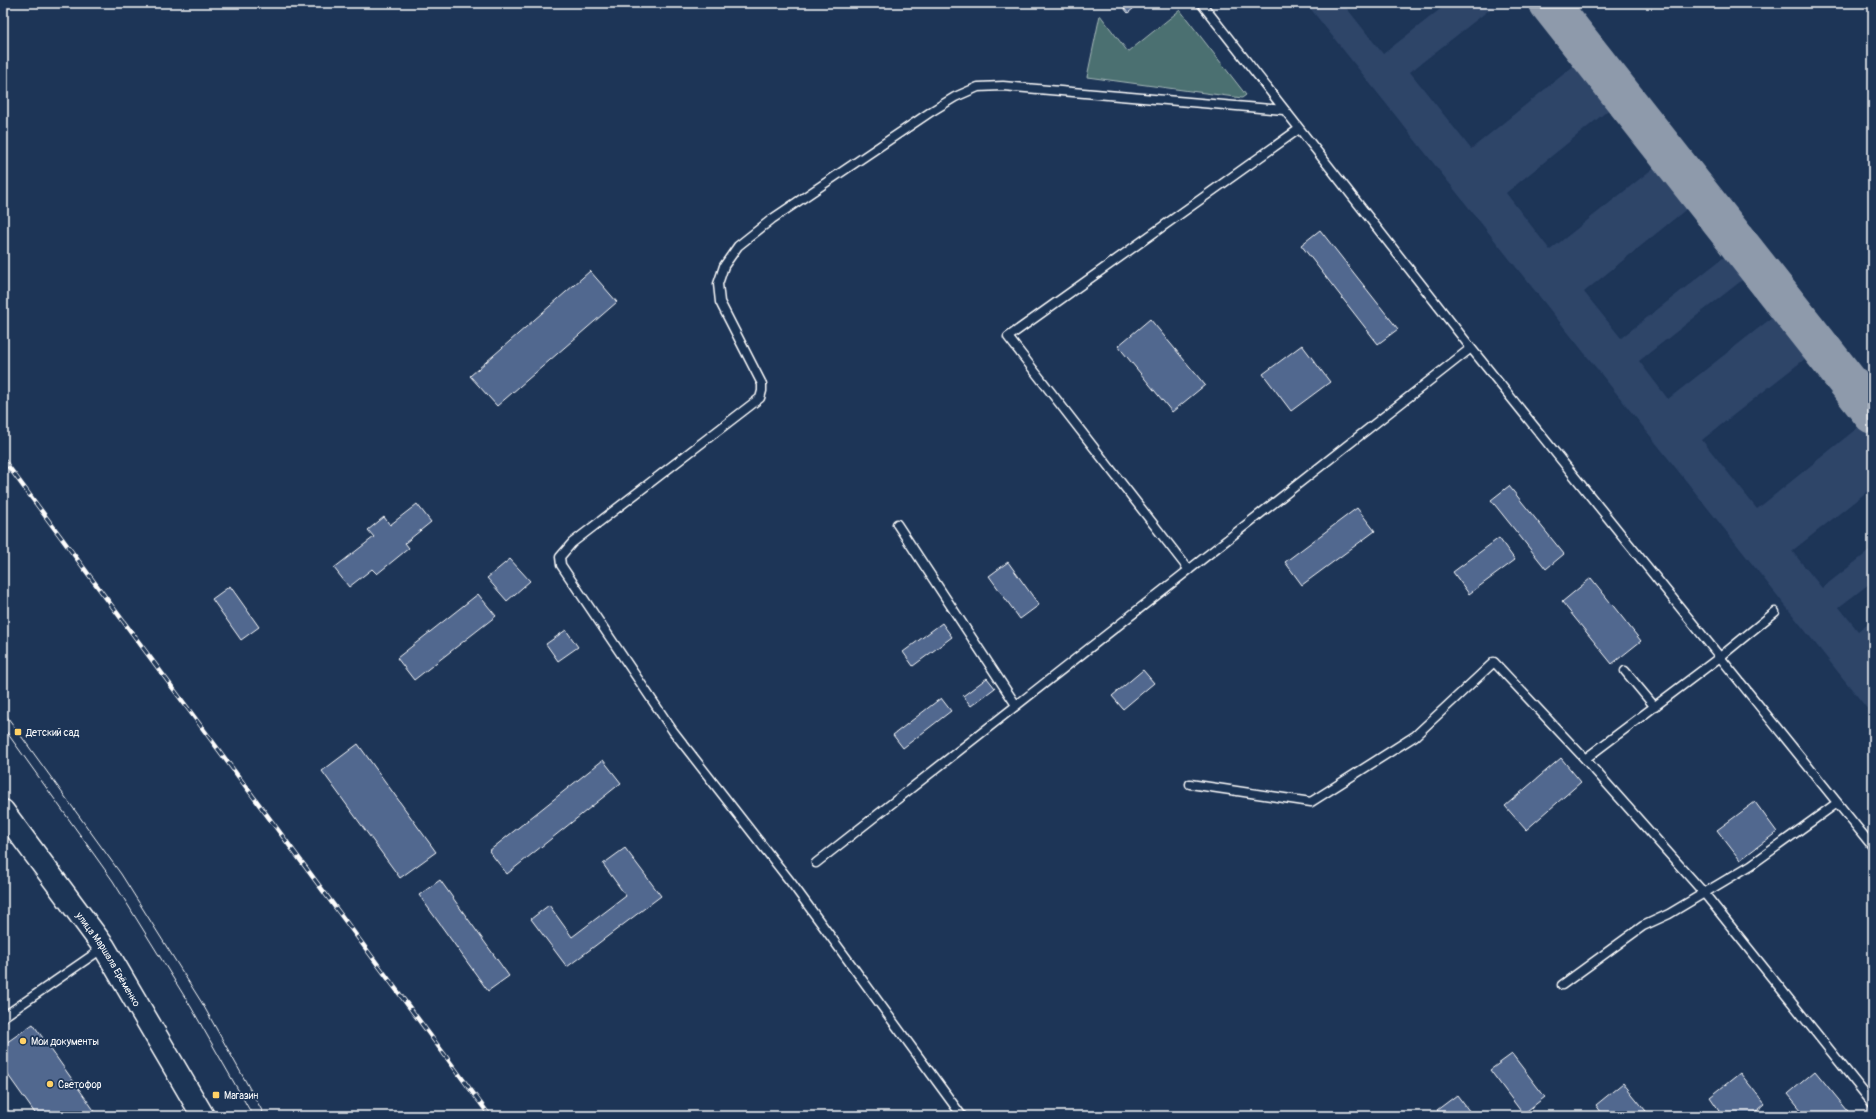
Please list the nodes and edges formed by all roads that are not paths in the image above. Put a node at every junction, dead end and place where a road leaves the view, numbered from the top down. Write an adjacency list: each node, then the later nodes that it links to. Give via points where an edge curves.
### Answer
1 (1200, 3): 2 (lane)
2 (1284, 110): 3 (lane); 24 (lane, via 1003,86 978,88 955,97 772,219 738,246 724,266 718,284 720,302 762,384 760,398 572,543 560,557 561,565 673,731 793,885)
3 (1299, 129): 4 (lane); 6 (lane, via 1008,337)
4 (1471, 348): 6 (lane); 8 (lane)
5 (897, 524): 10 (lane)
6 (1189, 570): 10 (lane)
7 (1775, 612): 8 (lane)
8 (1720, 658): 11 (lane); 14 (lane)
9 (1625, 671): 11 (lane)
10 (1016, 706): 17 (lane)
11 (1655, 707): 12 (lane)
12 (1585, 759): 13 (lane, via 1494,662 1415,736 1312,802); 18 (lane)
13 (1190, 784)
14 (1837, 803): 16 (lane); 18 (lane, via 1751,865)
15 (6, 821): 19 (main road, улица Маршала Ерёменко)
16 (1873, 848)
17 (816, 863)
18 (1704, 893): 20 (lane, via 1643,926); 22 (lane)
19 (104, 947): 21 (lane); 23 (main road, улица Маршала Ерёменко)
20 (1562, 985)
21 (3, 1017)
22 (1873, 1104)
23 (203, 1116)
24 (962, 1116)

